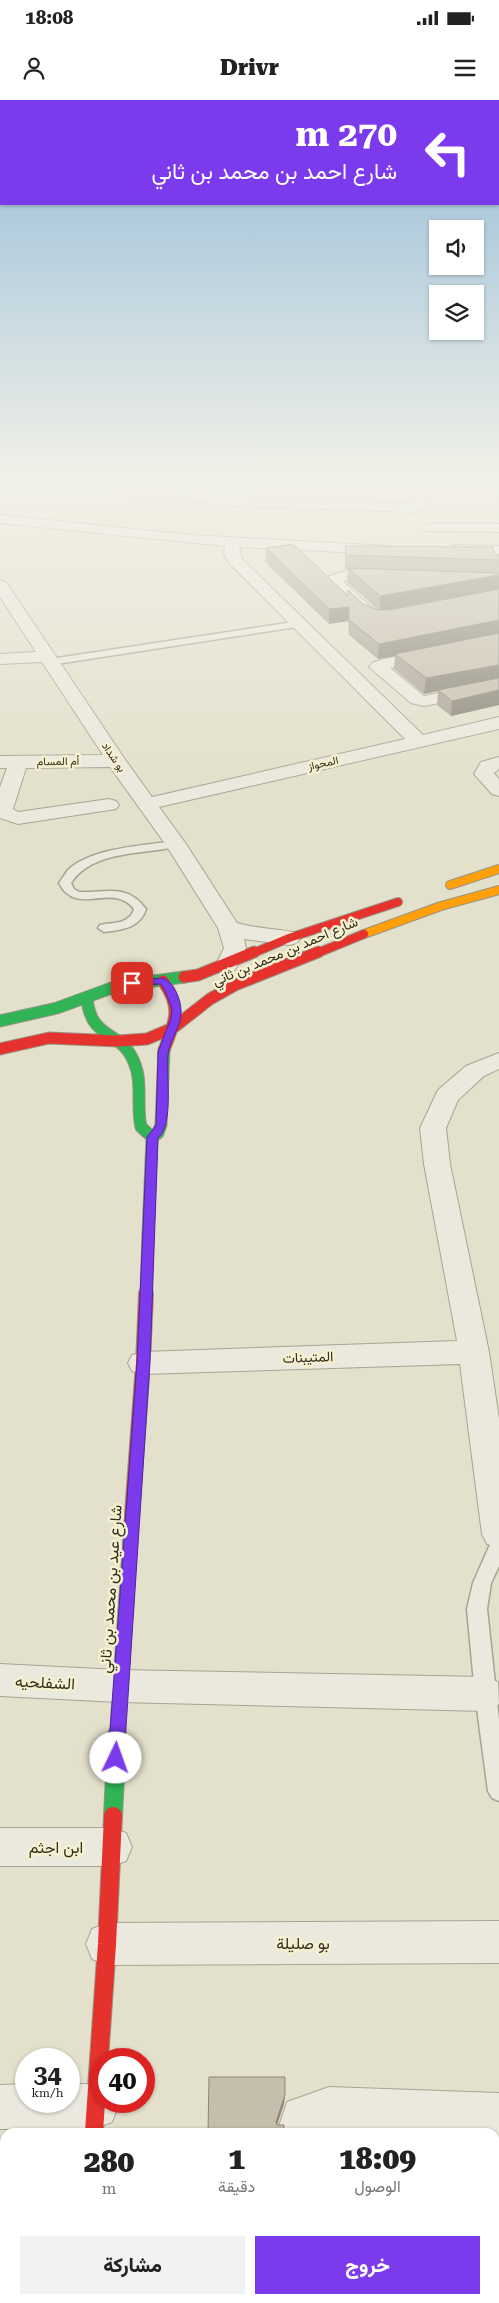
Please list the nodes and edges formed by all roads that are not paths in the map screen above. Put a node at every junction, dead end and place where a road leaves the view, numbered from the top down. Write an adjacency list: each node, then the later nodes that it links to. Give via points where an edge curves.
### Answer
1 (259, 584): 5 (street)
2 (337, 584): 4 (street, via 370,615)
3 (0, 585): 8 (street, بو شداد)
4 (388, 618)
5 (300, 624): 8 (lane); 11 (street)
6 (499, 641): 9 (street, via 378,667 417,699 424,701)
7 (0, 659): 8 (street)
8 (48, 659): 12 (street, بو شداد)
9 (499, 686)
10 (499, 723): 11 (street, المحواز)
11 (418, 741): 16 (street, المحواز)
12 (116, 761): 13 (street, أم المسام); 16 (street, بو شداد)
13 (9, 762): 17 (street, via 3,808 12,817)
14 (499, 763): 15 (street, via 488,766 484,774)
15 (499, 790)
16 (147, 804): 18 (street, بو شداد)
17 (109, 805)
18 (176, 844): 23 (lane, via 88,862 73,871 65,882 69,892 89,896 125,895 137,903 140,910 135,920 122,926); 24 (street, بو شداد)
19 (499, 869): 20 (street)
20 (435, 890)
21 (499, 890): 30 (street, شارع احمد بن محمد بن ثاني, via 377,929 235,986 210,999)
22 (408, 899): 25 (street, شارع احمد بن محمد بن ثاني)
23 (104, 928)
24 (229, 928): 25 (street, via 254,935); 26 (street, بو شداد, via 235,948)
25 (289, 938): 26 (street, شارع احمد بن محمد بن ثاني)
26 (227, 965): 27 (street, شارع احمد بن محمد بن ثاني, via 198,975)
27 (163, 981): 28 (street, شارع احمد بن محمد بن ثاني, via 117,986); 30 (street, شارع عيد بن محمد بن ثاني, via 177,1009)
28 (87, 997): 29 (street, شارع احمد بن محمد بن ثاني, via 57,1008); 31 (street, via 89,1019 100,1031)
29 (0, 1021)
30 (173, 1028): 31 (street, شارع احمد بن محمد بن ثاني, via 147,1039); 34 (street, شارع عيد بن محمد بن ثاني, via 163,1052 161,1125)
31 (118, 1041): 32 (street, شارع احمد بن محمد بن ثاني, via 49,1038); 34 (street, via 135,1061 141,1126)
32 (0, 1049)
33 (499, 1060): 35 (street, via 475,1070 447,1096 434,1128 437,1164)
34 (152, 1137): 36 (street, شارع عيد بن محمد بن ثاني)
35 (474, 1352): 36 (street, المتيبنات); 37 (street)
36 (143, 1362): 40 (street, شارع عيد بن محمد بن ثاني)
37 (499, 1534)
38 (499, 1545): 41 (lane, via 478,1594)
39 (0, 1680): 40 (street, الشفلحيه)
40 (119, 1686): 41 (street, الشفلحيه); 44 (street, شارع عيد بن محمد بن ثاني)
41 (485, 1694): 42 (lane)
42 (499, 1791)
43 (0, 1847): 44 (street, ابن اجثم)
44 (112, 1847): 46 (street, شارع عيد بن محمد بن ثاني)
45 (499, 1942): 46 (street, بو صليلة)
46 (107, 1944): 49 (street, شارع عيد بن محمد بن ثاني)
47 (0, 2107): 49 (street)
48 (499, 2115): 50 (street, via 329,2109 303,2118)
49 (95, 2119)
50 (300, 2128)

